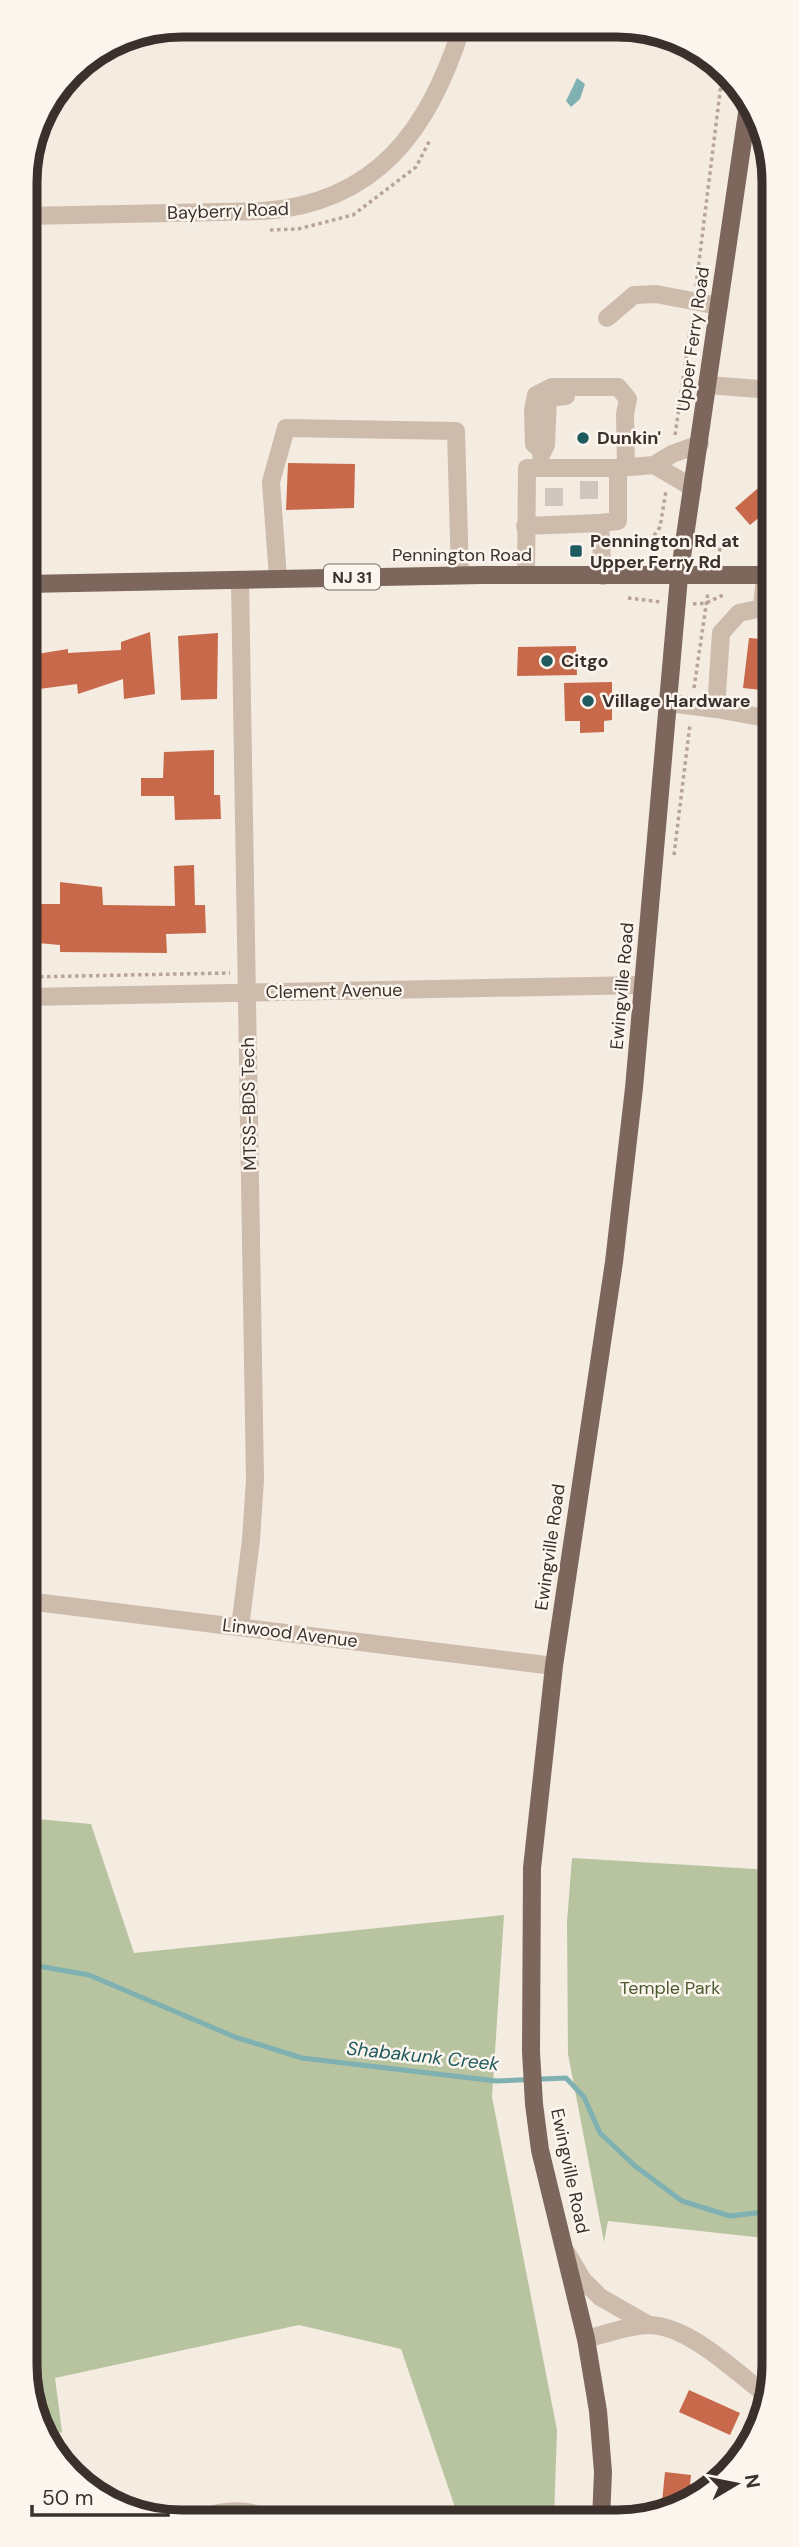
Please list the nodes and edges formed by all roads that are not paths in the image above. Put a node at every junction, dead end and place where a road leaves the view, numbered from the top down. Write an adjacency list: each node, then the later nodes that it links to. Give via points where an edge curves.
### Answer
1 (458, 37): 3 (street, Bayberry Road, via 436,95 401,146 373,174 321,202 263,211)
2 (746, 117): 4 (main road, Upper Ferry Road)
3 (37, 216)
4 (719, 306): 5 (street, via 656,294 634,295); 6 (main road, Upper Ferry Road)
5 (607, 317)
6 (708, 385): 7 (street); 8 (main road, Upper Ferry Road)
7 (762, 389)
8 (699, 443): 9 (street); 12 (main road, Upper Ferry Road)
9 (654, 465): 11 (street); 12 (street)
10 (547, 467): 11 (street, via 589,474); 11 (street, via 548,398 614,395 625,414); 16 (street, via 527,468)
11 (622, 467): 14 (street, via 618,521)
12 (693, 488): 21 (main road, Upper Ferry Road)
13 (554, 506): 15 (street)
14 (593, 517): 15 (street); 20 (street)
15 (554, 524): 16 (street)
16 (525, 526): 18 (street)
17 (460, 575): 18 (main road, Pennington Road / NJ 31); 22 (main road, Pennington Road / NJ 31); 22 (street, via 456,431 286,428 271,482)
18 (526, 575): 20 (main road, Pennington Road / NJ 31)
19 (762, 575): 21 (main road, Pennington Road / NJ 31)
20 (603, 576): 21 (main road, Pennington Road / NJ 31)
21 (680, 577): 26 (main road, Ewingville Road)
22 (278, 578): 23 (main road, Pennington Road / NJ 31)
23 (240, 580): 24 (main road, Pennington Road / NJ 31); 30 (street, MTSS-BDS Tech)
24 (37, 584)
25 (762, 608): 27 (street, via 739,613 721,633)
26 (669, 703): 27 (street); 29 (main road, Ewingville Road)
27 (716, 709): 28 (street)
28 (762, 717)
29 (643, 985): 30 (street, Clement Avenue); 34 (main road, Ewingville Road, via 614,1262)
30 (247, 993): 31 (street, Clement Avenue); 33 (street, MTSS-BDS Tech, via 255,1480)
31 (37, 997)
32 (37, 1602): 33 (street, Linwood Avenue)
33 (240, 1627): 34 (street, Linwood Avenue)
34 (554, 1666): 35 (main road, Ewingville Road, via 532,1868 531,2052 540,2150)
35 (564, 2248): 36 (street, via 583,2280 600,2297); 37 (main road, Ewingville Road)
36 (649, 2325): 37 (street); 38 (street, via 687,2336)
37 (586, 2339): 39 (main road, Ewingville Road, via 598,2411)
38 (759, 2390)
39 (601, 2510)

